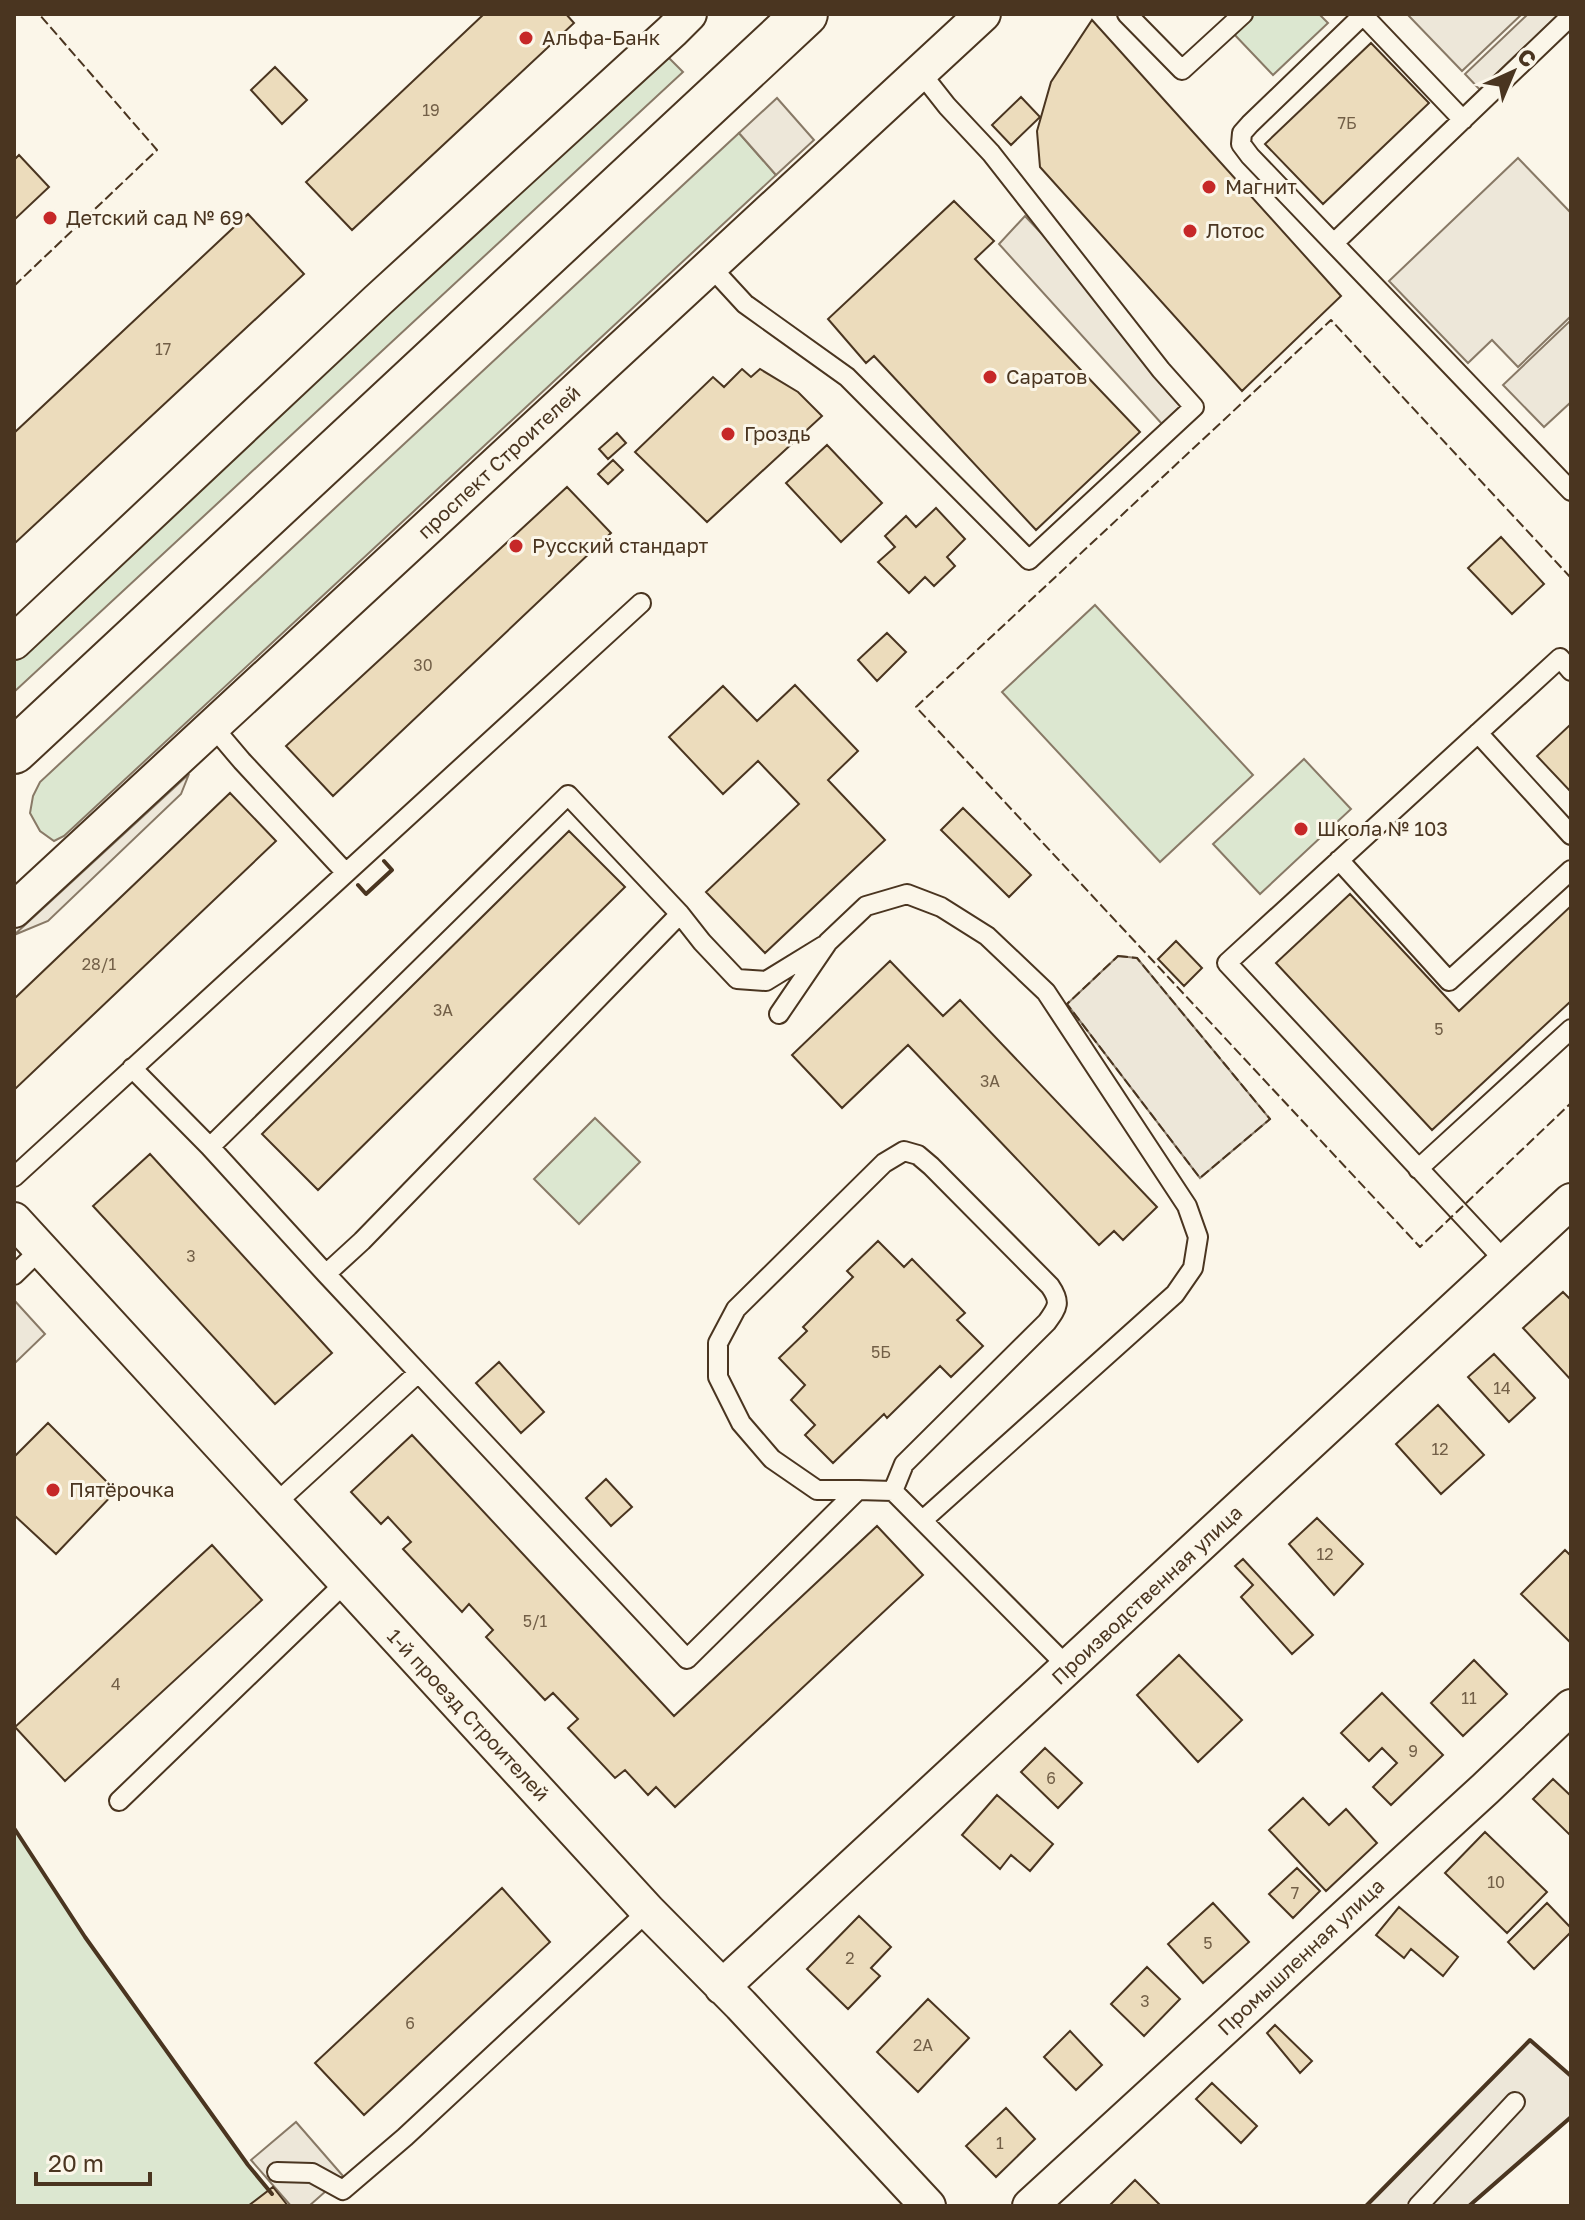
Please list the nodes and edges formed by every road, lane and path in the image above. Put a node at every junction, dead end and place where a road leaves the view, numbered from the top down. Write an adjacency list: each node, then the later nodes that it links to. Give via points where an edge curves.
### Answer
1 (805, 14): 18 (main road)
2 (983, 14): 8 (street, проспект Строителей)
3 (1127, 14): 4 (lane, via 1182,70)
4 (1243, 14)
5 (1363, 15): 9 (lane); 10 (lane, via 1242,133 1241,144 1250,156)
6 (1571, 16): 9 (lane)
7 (673, 20): 14 (street)
8 (921, 73): 11 (street, проспект Строителей); 11 (lane, via 1194,407 1029,560 847,377 745,304)
9 (1463, 120): 10 (lane)
10 (1334, 243): 12 (lane)
11 (710, 266): 16 (street, проспект Строителей)
12 (1571, 491)
13 (641, 603): 22 (lane)
14 (14, 642)
15 (1571, 671): 17 (lane, via 1560,658)
16 (214, 728): 22 (lane); 23 (street, проспект Строителей)
17 (1478, 733): 19 (lane); 20 (lane)
18 (14, 751)
19 (1571, 835)
20 (1339, 860): 21 (lane, via 1449,981); 30 (lane, via 1227,963)
21 (1571, 870)
22 (346, 873): 28 (lane)
23 (14, 910)
24 (680, 914): 25 (lane, via 737,979 766,981); 29 (lane, via 568,795); 36 (lane)
25 (828, 942): 26 (lane); 42 (lane, via 866,906 907,894 941,907 987,936 1046,992 1187,1206 1198,1237 1193,1268 1175,1294)
26 (779, 1014)
27 (1571, 1029): 30 (lane)
28 (132, 1068): 29 (lane); 31 (lane)
29 (210, 1147): 36 (lane)
30 (1418, 1169): 35 (lane)
31 (14, 1177)
32 (1571, 1201): 35 (street, Производственная улица)
33 (14, 1220): 34 (street, 1-й проезд Строителей)
34 (41, 1249): 37 (lane); 41 (street, 1-й проезд Строителей)
35 (1506, 1262): 44 (street, Производственная улица)
36 (326, 1274): 38 (lane)
37 (14, 1275)
38 (418, 1373): 39 (lane, via 687,1659); 41 (lane)
39 (858, 1490): 40 (lane); 40 (lane, via 817,1490 772,1459 741,1423 718,1377 718,1343 736,1309 884,1163 904,1151 931,1166 1050,1286 1057,1309 904,1464)
40 (893, 1491): 42 (lane)
41 (275, 1504): 43 (street, 1-й проезд Строителей)
42 (923, 1520): 44 (lane)
43 (346, 1582): 46 (lane); 47 (street, 1-й проезд Строителей)
44 (1068, 1667): 48 (street, Производственная улица)
45 (1571, 1707): 52 (street, Промышленная улица)
46 (119, 1801)
47 (648, 1911): 48 (street, 1-й проезд Строителей); 50 (lane, via 343,2190 312,2173)
48 (722, 1987): 51 (street, 1-й проезд Строителей)
49 (1515, 2102): 53 (lane)
50 (277, 2172)
51 (928, 2206)
52 (1030, 2206)
53 (1418, 2206)

